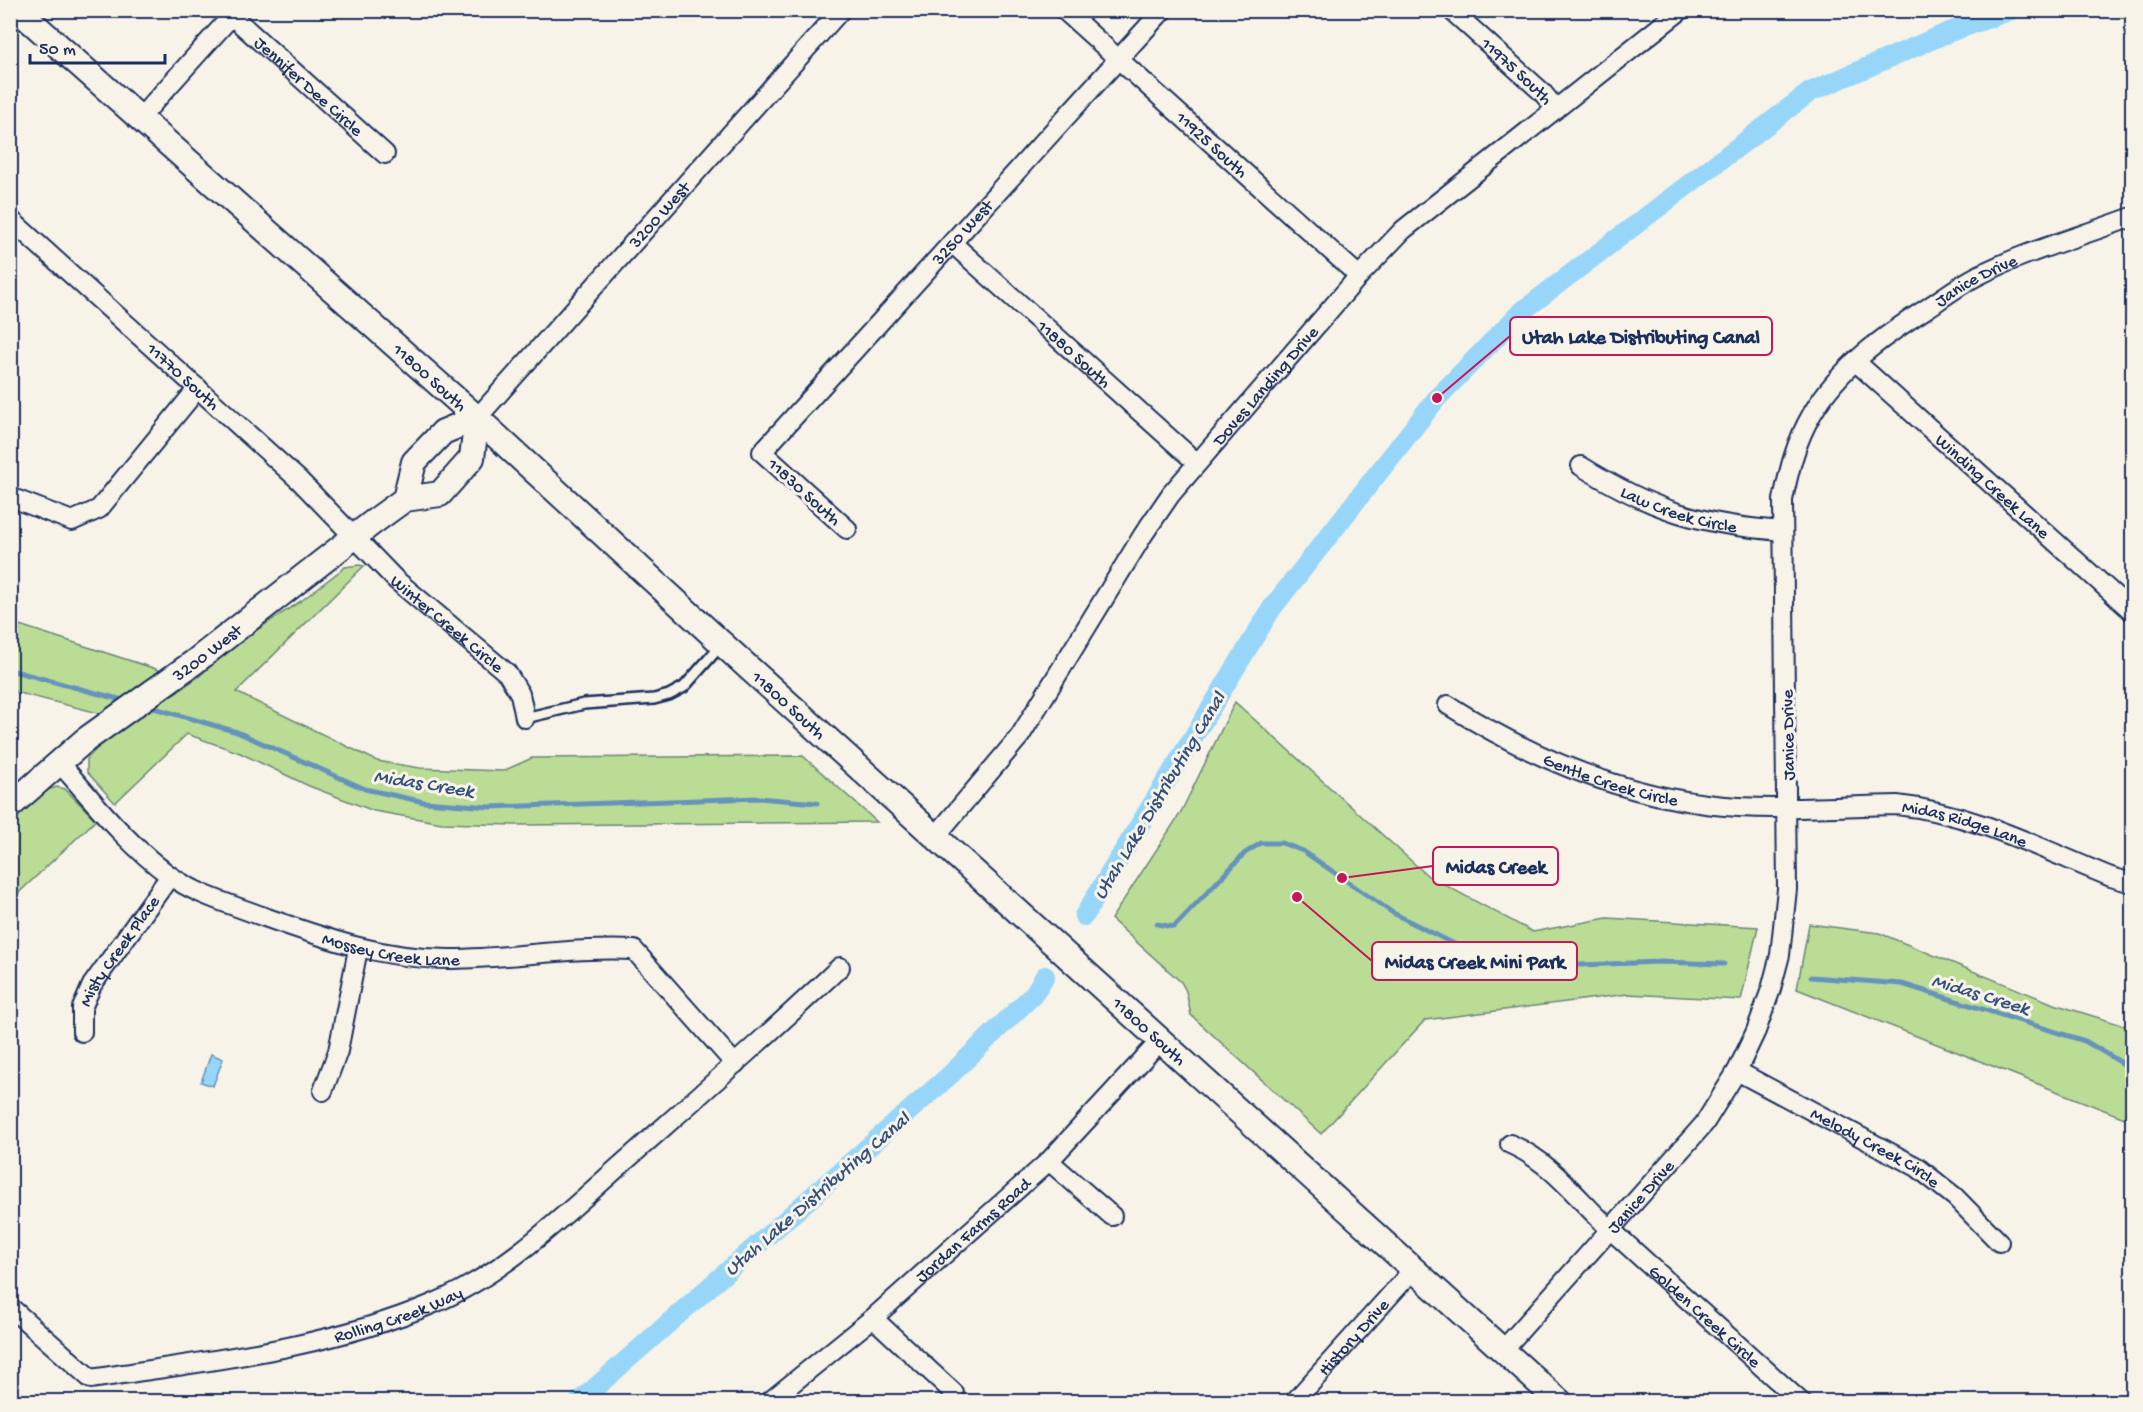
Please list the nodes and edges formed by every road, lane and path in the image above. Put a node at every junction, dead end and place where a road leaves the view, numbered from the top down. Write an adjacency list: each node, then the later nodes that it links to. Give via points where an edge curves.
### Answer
1 (18, 10): 10 (main road, 11800 South)
2 (841, 10): 18 (street, 3200 West)
3 (1064, 10): 8 (street, 11925 South)
4 (1163, 10): 8 (street, 3250 West)
5 (1451, 10): 9 (street, 11975 South)
6 (1680, 10): 9 (street, Doves Landing Drive)
7 (234, 13): 10 (street); 11 (street, Jennifer Dee Circle)
8 (1119, 59): 14 (street, 3250 West); 15 (street, 11925 South)
9 (1556, 109): 15 (street, Doves Landing Drive, via 1403,230)
10 (139, 119): 18 (main road, 11800 South)
11 (385, 154)
12 (2133, 217): 16 (street, Janice Drive, via 1977,276)
13 (10, 219): 17 (street, 11770 South)
14 (952, 243): 19 (street, 3250 West); 20 (street, 11880 South)
15 (1359, 276): 20 (street, Doves Landing Drive)
16 (1855, 361): 25 (street, Janice Drive, via 1830,386 1798,442 1783,500); 27 (street, Winding Creek Lane)
17 (198, 388): 22 (street, via 99,509 72,521); 26 (street, 11770 South)
18 (477, 418): 23 (main road, 3200 West, via 443,432 414,462); 23 (main road, 3200 West, via 468,463 440,494); 28 (main road, 11800 South)
19 (762, 452): 24 (street, 11830 South)
20 (1197, 463): 34 (street, Doves Landing Drive, via 1147,528 1020,736)
21 (1581, 466): 25 (street, Law Creek Circle, via 1617,488 1670,512 1725,526)
22 (10, 497)
23 (405, 499): 26 (main road, 3200 West)
24 (847, 529)
25 (1783, 531): 33 (street, Janice Drive)
26 (355, 536): 30 (street, Winter Creek Circle, via 396,580 507,673 520,694); 31 (main road, 3200 West)
27 (2133, 610)
28 (723, 644): 30 (lane, via 684,687 669,695 584,705); 34 (main road, 11800 South)
29 (1448, 705): 33 (street, Gentle Creek Circle, via 1498,736 1598,779 1706,804)
30 (525, 718)
31 (59, 762): 32 (main road, 3200 West); 35 (street, Mossey Creek Lane)
32 (10, 806)
33 (1788, 807): 36 (street, Midas Ridge Lane, via 1897,805 1947,813 1977,821); 42 (street, Janice Drive, via 1788,889 1780,955 1756,1031)
34 (935, 837): 40 (main road, 11800 South)
35 (170, 876): 37 (street, Mossey Creek Lane, via 213,898); 39 (street, Misty Creek Place, via 92,985 82,1008)
36 (2133, 883)
37 (358, 949): 41 (street, Mossey Creek Lane, via 453,959 602,948 634,950); 43 (street, via 338,1051)
38 (840, 967): 41 (street)
39 (82, 1032)
40 (1160, 1041): 45 (street, Jordan Farms Road); 49 (main road, 11800 South)
41 (735, 1064): 50 (street, Rolling Creek Way, via 546,1231 435,1304 372,1328 307,1343 91,1379)
42 (1737, 1071): 47 (street, Janice Drive, via 1704,1124); 48 (street, Melody Creek Circle, via 1917,1167 1955,1197)
43 (323, 1091)
44 (1510, 1144): 47 (street, Golden Creek Circle, via 1550,1168)
45 (1049, 1161): 46 (street); 51 (street, Jordan Farms Road)
46 (1112, 1216)
47 (1611, 1230): 52 (street, Janice Drive); 57 (street, Golden Creek Circle)
48 (1999, 1242)
49 (1412, 1270): 52 (main road, 11800 South); 55 (street, History Drive)
50 (10, 1307)
51 (873, 1318): 53 (street); 54 (street, Jordan Farms Road)
52 (1503, 1350): 56 (main road, 11800 South)
53 (954, 1393)
54 (768, 1401)
55 (1294, 1401)
56 (1560, 1401)
57 (1801, 1401)

